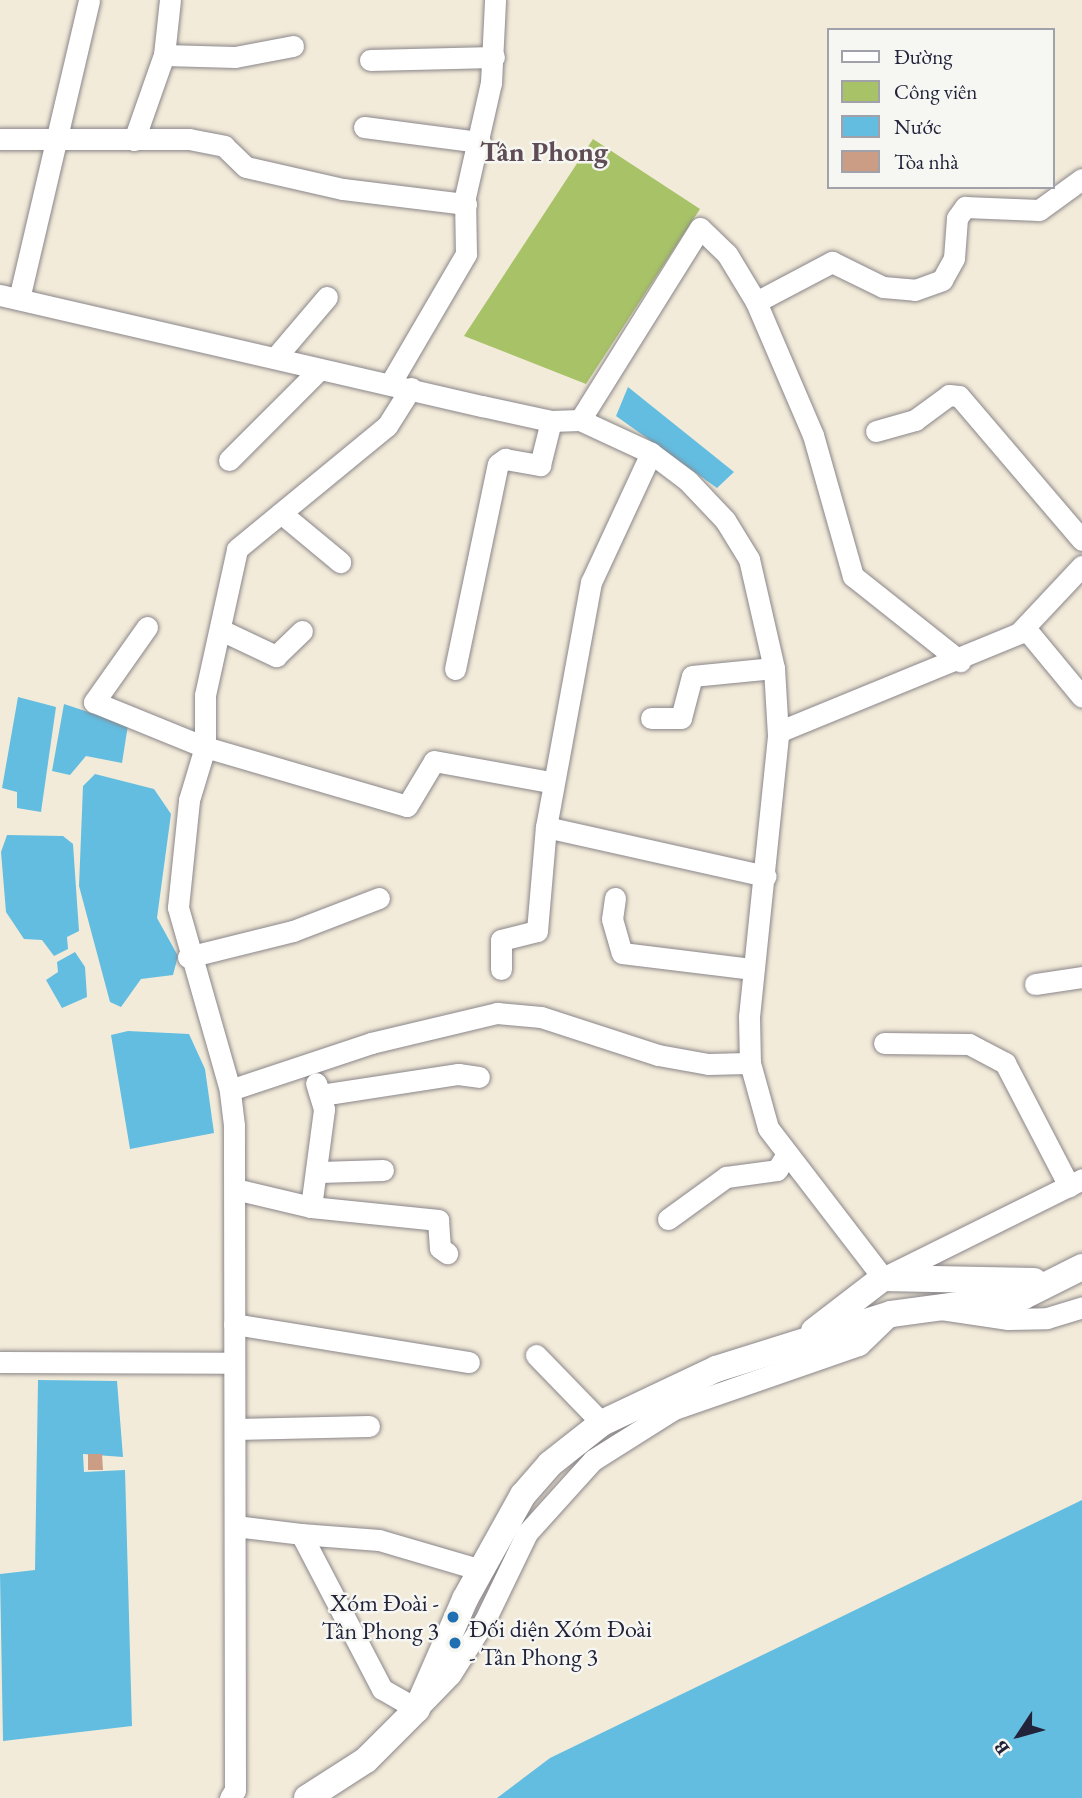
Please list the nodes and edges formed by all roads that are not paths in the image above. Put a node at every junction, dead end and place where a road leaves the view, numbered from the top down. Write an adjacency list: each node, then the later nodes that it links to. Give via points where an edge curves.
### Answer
1 (89, 0): 11 (street)
2 (170, 0): 5 (street)
3 (495, 0): 6 (street)
4 (293, 46): 5 (street, via 235,57)
5 (164, 55): 10 (street)
6 (494, 57): 7 (street); 12 (street)
7 (370, 60)
8 (364, 127): 12 (street)
9 (0, 139): 11 (street)
10 (134, 140): 11 (street); 14 (street, via 189,139 224,146 246,167 343,189)
11 (58, 141): 15 (street)
12 (480, 142): 14 (street)
13 (1082, 179): 17 (street, via 1039,210 965,207 957,218 954,258 942,280 915,290 883,287 831,262)
14 (466, 204): 20 (street, via 462,266)
15 (10, 297): 18 (street)
16 (327, 297): 18 (street)
17 (755, 302): 22 (street, via 727,254 700,228); 35 (street, via 813,435 853,576)
18 (275, 358): 19 (street)
19 (319, 370): 20 (street); 26 (street)
20 (390, 384): 21 (street)
21 (411, 388): 23 (street); 27 (street, via 387,426)
22 (580, 420): 23 (street); 25 (street)
23 (551, 421): 37 (street, via 540,465 505,459 498,464)
24 (876, 431): 28 (street, via 915,420 949,395 959,396)
25 (651, 453): 36 (street, via 725,520 749,559); 42 (street, via 591,582)
26 (229, 460)
27 (281, 513): 29 (street); 33 (street, via 237,549)
28 (1082, 540)
29 (340, 562)
30 (1082, 566): 32 (street)
31 (147, 627): 41 (street, via 94,702)
32 (1025, 628): 35 (street); 38 (street)
33 (223, 631): 34 (street, via 276,656); 41 (street, via 205,695)
34 (302, 631)
35 (960, 661): 40 (street)
36 (774, 668): 39 (street, via 692,676 681,718); 40 (street)
37 (455, 669)
38 (1082, 697)
39 (650, 718)
40 (778, 732): 44 (street)
41 (205, 747): 42 (street, via 407,806 434,761); 47 (street, via 189,800 179,895)
42 (549, 782): 43 (street)
43 (546, 827): 44 (street); 48 (street, via 537,931 501,940)
44 (766, 876): 49 (street)
45 (379, 898): 47 (street, via 293,931)
46 (615, 898): 49 (street, via 612,919 622,953)
47 (188, 957): 56 (street)
48 (501, 969)
49 (752, 969): 53 (street)
50 (1082, 977): 51 (street)
51 (1034, 984)
52 (884, 1043): 61 (street, via 969,1044 1005,1063)
53 (750, 1063): 54 (street, via 708,1064 658,1055 541,1017 497,1013 384,1040); 58 (street, via 768,1128)
54 (309, 1069): 56 (street); 57 (street)
55 (479, 1077): 57 (street, via 458,1073)
56 (230, 1090): 62 (street)
57 (321, 1095): 60 (street)
58 (787, 1154): 64 (street, via 777,1170 726,1177); 67 (street)
59 (383, 1170): 60 (street)
60 (320, 1172): 63 (street)
61 (1075, 1183): 67 (street)
62 (235, 1189): 63 (street); 72 (street)
63 (311, 1207): 65 (street, via 438,1220 440,1248)
64 (668, 1219)
65 (447, 1254)
66 (1082, 1267): 68 (main road)
67 (883, 1278): 68 (main road); 73 (main road)
68 (1056, 1281): 69 (main road, via 1024,1296)
69 (935, 1307): 70 (street, via 1008,1319 1047,1318); 71 (main road)
70 (1082, 1307)
71 (891, 1314): 73 (main road); 81 (street, via 870,1340 674,1409)
72 (234, 1325): 76 (street); 77 (street)
73 (802, 1341): 78 (main road, via 716,1369)
74 (536, 1355): 78 (street)
75 (0, 1362): 76 (street)
76 (234, 1363): 80 (street)
77 (469, 1363)
78 (602, 1423): 82 (main road)
79 (369, 1426): 80 (street)
80 (235, 1429): 83 (street)
81 (593, 1460): 82 (street); 86 (street, via 527,1533)
82 (538, 1477): 85 (main road)
83 (235, 1526): 84 (street); 88 (street)
84 (301, 1534): 85 (street, via 379,1540); 87 (street, via 382,1689)
85 (486, 1562): 86 (street); 87 (main road)
86 (487, 1616): 87 (street, via 450,1675)
87 (417, 1709): 90 (main road, via 366,1760)
88 (233, 1794): 89 (street)
89 (211, 1798)
90 (307, 1798)

